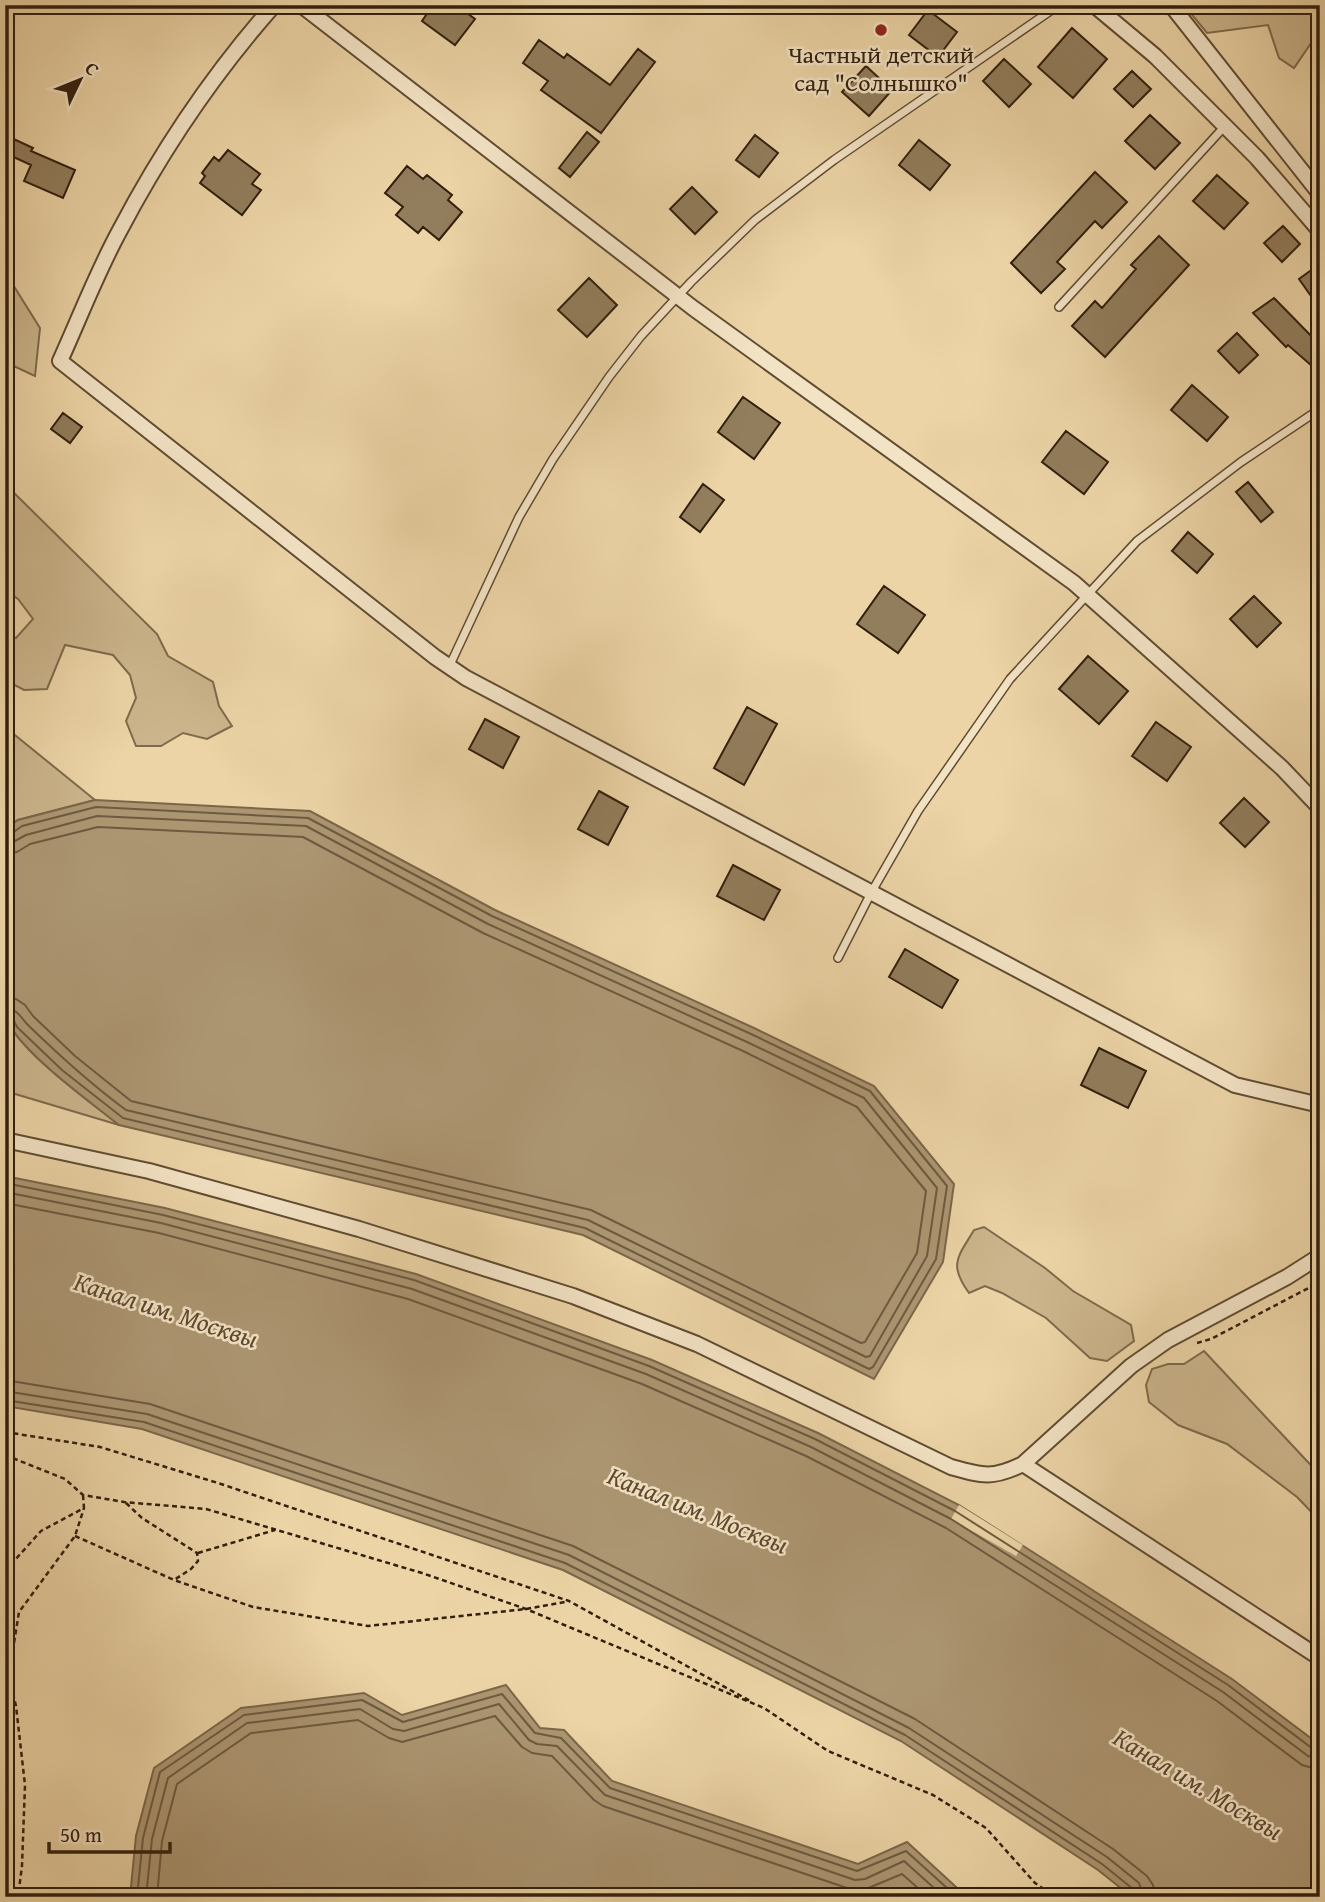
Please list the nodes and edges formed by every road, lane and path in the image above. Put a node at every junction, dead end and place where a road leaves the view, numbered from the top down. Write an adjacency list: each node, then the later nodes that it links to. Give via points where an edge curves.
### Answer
1 (274, 5): 13 (street, via 201,97 152,172 118,232 60,361)
2 (301, 5): 9 (street)
3 (1059, 5): 9 (lane, via 755,220)
4 (1094, 5): 6 (street, via 1155,56)
5 (1171, 5): 7 (street)
6 (1225, 126): 8 (street); 10 (lane)
7 (1320, 194)
8 (1320, 231)
9 (677, 297): 12 (street); 13 (lane, via 641,335 553,459 519,517)
10 (1059, 307)
11 (1320, 409): 12 (lane, via 1137,541)
12 (1087, 594): 14 (street, via 1282,768); 15 (lane, via 1010,678 918,811)
13 (449, 667): 15 (street)
14 (1320, 808)
15 (870, 893): 16 (lane); 17 (street, via 1235,1085)
16 (838, 958)
17 (1320, 1105)
18 (5, 1140): 22 (street, via 149,1171 359,1229 573,1296 697,1344 950,1467 979,1475 1001,1474)
19 (1320, 1256): 22 (street, via 1168,1340 1131,1366)
20 (5, 1432): 31 (path, via 100,1447)
21 (5, 1455): 23 (path, via 65,1479)
22 (1023, 1464): 33 (street)
23 (83, 1495): 24 (path); 25 (path)
24 (124, 1502): 26 (path, via 206,1509); 28 (path)
25 (84, 1508): 27 (path); 29 (path, via 41,1531)
26 (275, 1530): 28 (path); 32 (path)
27 (75, 1536): 30 (path); 35 (path, via 19,1612)
28 (197, 1553): 30 (path, via 198,1561)
29 (5, 1571)
30 (174, 1580): 32 (path, via 253,1607 368,1626)
31 (569, 1601): 32 (path); 36 (path)
32 (526, 1609): 36 (path)
33 (1320, 1658)
34 (5, 1660): 35 (path)
35 (10, 1671): 37 (path, via 25,1785)
36 (764, 1708): 38 (path, via 828,1751 933,1795 986,1828 1035,1883)
37 (18, 1897)
38 (1055, 1897)

